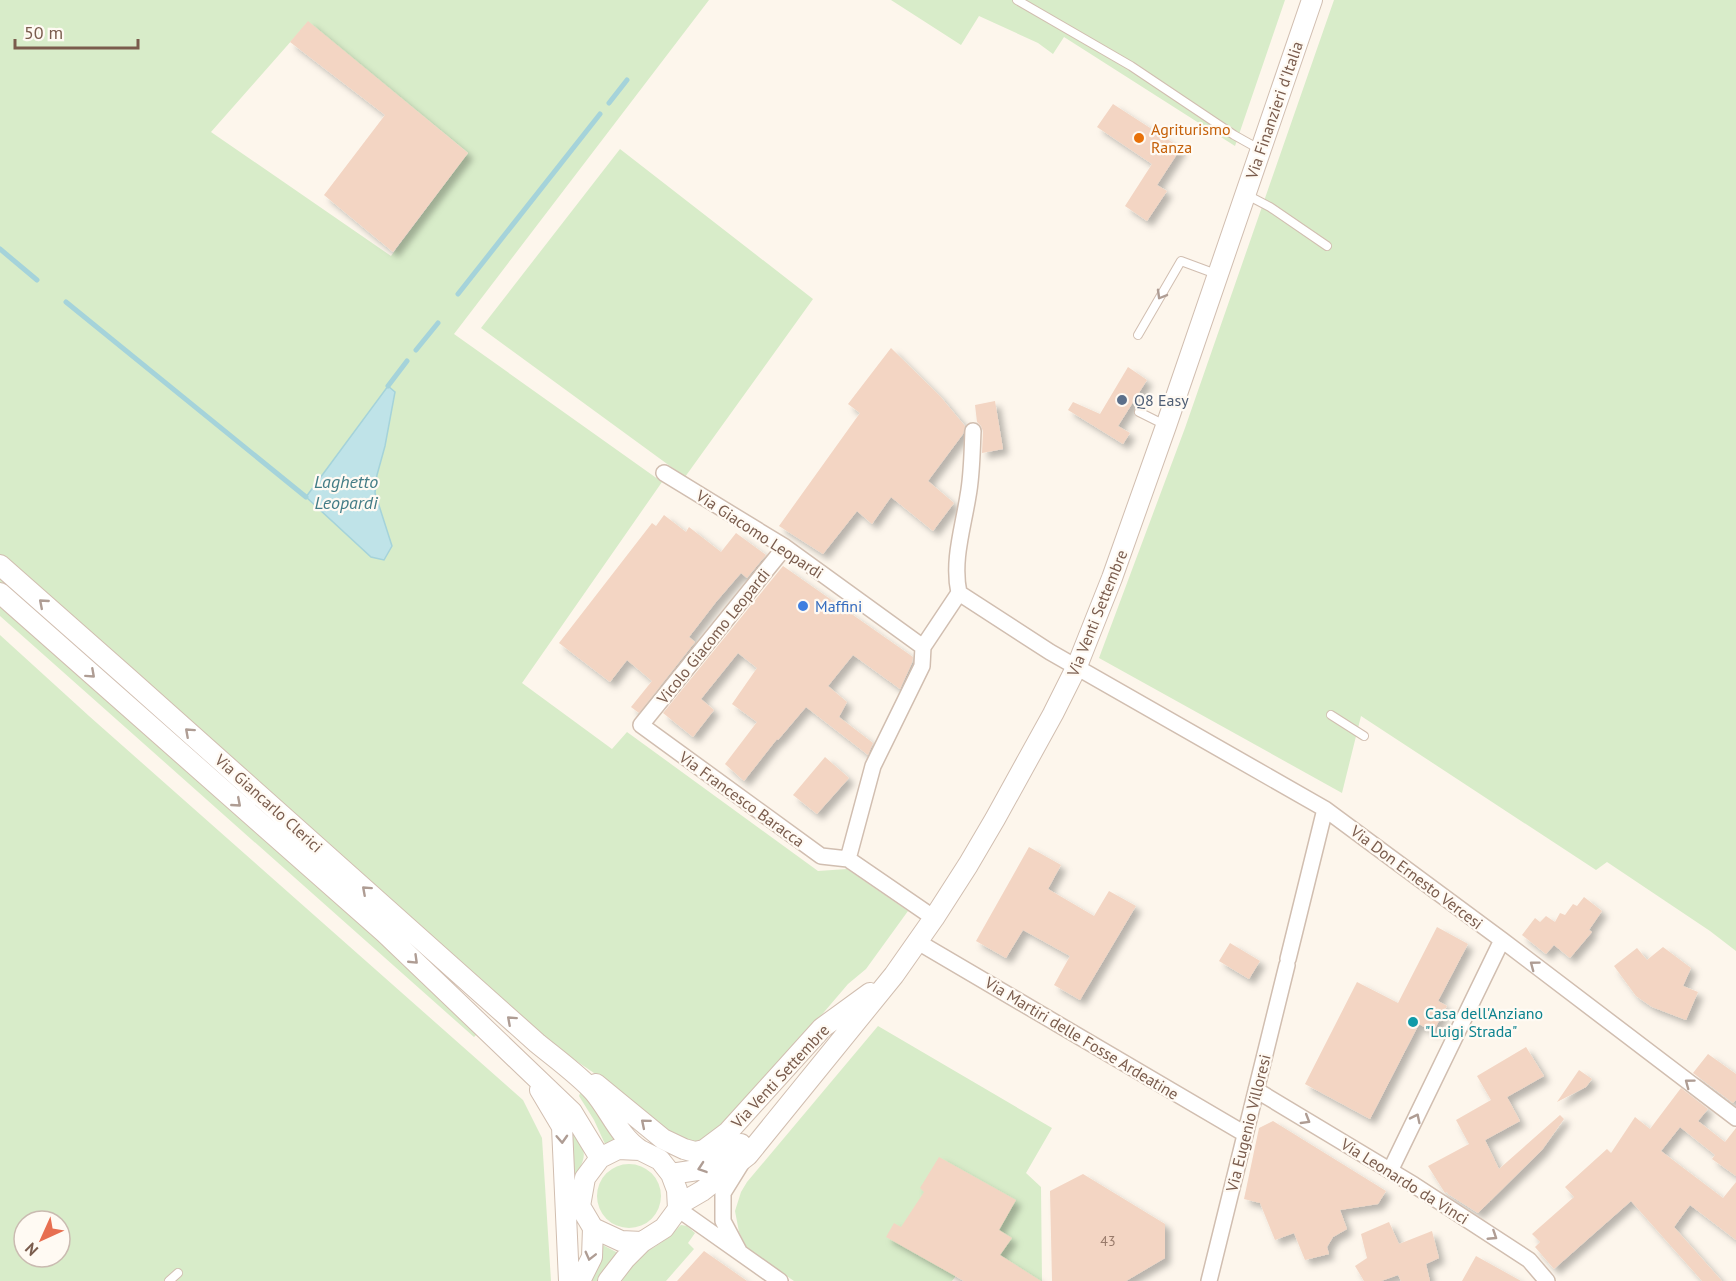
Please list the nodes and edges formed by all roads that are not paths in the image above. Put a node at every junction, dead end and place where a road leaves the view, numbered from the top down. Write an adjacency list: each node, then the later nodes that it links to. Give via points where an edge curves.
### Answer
1 (1017, 0): 3 (lane, via 1131,66)
2 (1312, 0): 3 (street, Via Finanzieri d'Italia)
3 (1261, 150): 4 (street, Via Finanzieri d'Italia)
4 (1246, 195): 5 (street, Via Finanzieri d'Italia); 6 (lane)
5 (1237, 220): 7 (street, Via Venti Settembre)
6 (1327, 246)
7 (1218, 274): 8 (lane, one-way to 8, via 1181,261); 10 (street, Via Venti Settembre)
8 (1138, 335)
9 (1139, 412): 10 (lane)
10 (1166, 426): 18 (street, Via Venti Settembre)
11 (973, 431): 16 (street, via 969,494 959,544)
12 (664, 472): 13 (street, Via Giacomo Leopardi)
13 (785, 547): 17 (street, Via Giacomo Leopardi); 20 (street, Vicolo Giacomo Leopardi)
14 (0, 566): 28 (street, Via Giancarlo Clerici, one-way to 14)
15 (0, 593): 29 (street, Via Giancarlo Clerici, one-way to 29, via 385,933)
16 (959, 593): 17 (street); 18 (street)
17 (923, 647): 23 (street, via 922,666 873,766)
18 (1077, 666): 22 (street, Via Don Ernesto Vercesi); 24 (street, Via Venti Settembre, via 995,819)
19 (1330, 715): 21 (lane)
20 (641, 725): 23 (street, Via Francesco Baracca, via 821,856)
21 (1364, 736)
22 (1325, 809): 25 (street, Via Don Ernesto Vercesi); 30 (street, Via Eugenio Villoresi)
23 (848, 858): 24 (street, Via Francesco Baracca)
24 (934, 918): 26 (street, Via Venti Settembre)
25 (1502, 940): 32 (street, Via Don Ernesto Vercesi, one-way to 25); 38 (street, one-way to 25)
26 (918, 942): 27 (street, Via Venti Settembre); 33 (street, Via Martiri delle Fosse Ardeatine)
27 (894, 975): 31 (street, Via Venti Settembre); 35 (street, Via Venti Settembre, via 822,1028 728,1132)
28 (537, 1043): 34 (street, Via Giancarlo Clerici, via 593,1090 622,1134); 35 (street, Via Giancarlo Clerici, one-way to 28, via 663,1139 606,1091)
29 (528, 1069): 37 (street, Via Giancarlo Clerici, via 572,1112); 46 (street, Via Giancarlo Clerici, one-way to 46, via 562,1127)
30 (1256, 1090): 33 (street, Via Eugenio Villoresi); 38 (street, Via Leonardo da Vinci, one-way to 38)
31 (784, 1111): 36 (street, Via Venti Settembre); 39 (street, Via Venti Settembre, one-way to 39, via 704,1169)
32 (1736, 1118)
33 (1245, 1134): 50 (street, Via Eugenio Villoresi)
34 (640, 1150): 37 (street, via 618,1149); 39 (street, via 660,1160)
35 (695, 1152)
36 (748, 1155): 40 (street, Via Venti Settembre); 43 (street, via 723,1193 723,1221)
37 (600, 1158): 41 (street, via 585,1178 580,1206)
38 (1390, 1171): 51 (street, Via Leonardo da Vinci, one-way to 51, via 1528,1260)
39 (671, 1174): 40 (street)
40 (678, 1207): 42 (street, via 664,1228); 43 (street)
41 (594, 1228): 42 (street, via 621,1241); 47 (street, one-way to 47, via 592,1257)
42 (642, 1242): 48 (street)
43 (741, 1253): 49 (street)
44 (178, 1274): 45 (lane)
45 (170, 1281)
46 (568, 1281)
47 (580, 1281)
48 (608, 1281)
49 (780, 1281)
50 (1209, 1281)
51 (1547, 1281)

